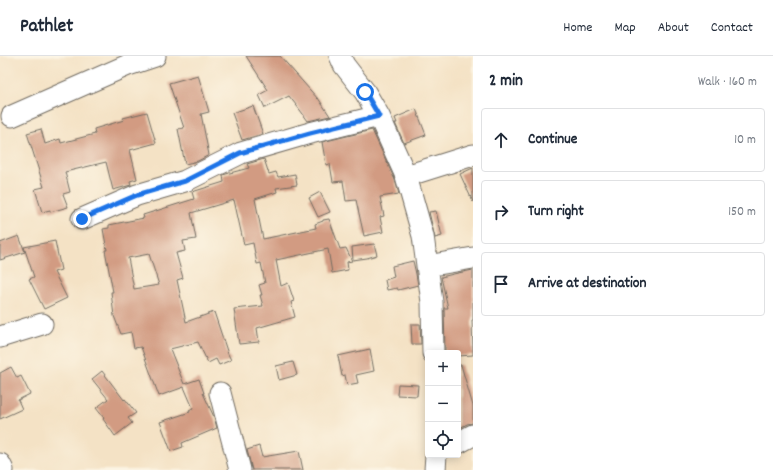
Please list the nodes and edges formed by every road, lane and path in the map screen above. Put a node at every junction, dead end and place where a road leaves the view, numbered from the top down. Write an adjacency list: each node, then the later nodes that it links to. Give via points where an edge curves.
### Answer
1 (155, 56): 3 (street)
2 (340, 56): 5 (street)
3 (126, 60): 4 (street)
4 (12, 116)
5 (379, 116): 7 (street); 8 (street, via 240,153 185,181 137,195)
6 (473, 155): 7 (street)
7 (406, 176): 10 (street, via 423,236)
8 (82, 219)
9 (473, 258): 10 (street)
10 (427, 266): 13 (street, via 432,302)
11 (42, 324): 12 (street)
12 (0, 337)
13 (434, 350)
14 (220, 393): 20 (street)
15 (473, 435): 16 (street)
16 (461, 441)
17 (436, 458): 21 (street)
18 (0, 464): 19 (street)
19 (3, 470)
20 (240, 470)
21 (435, 470)

